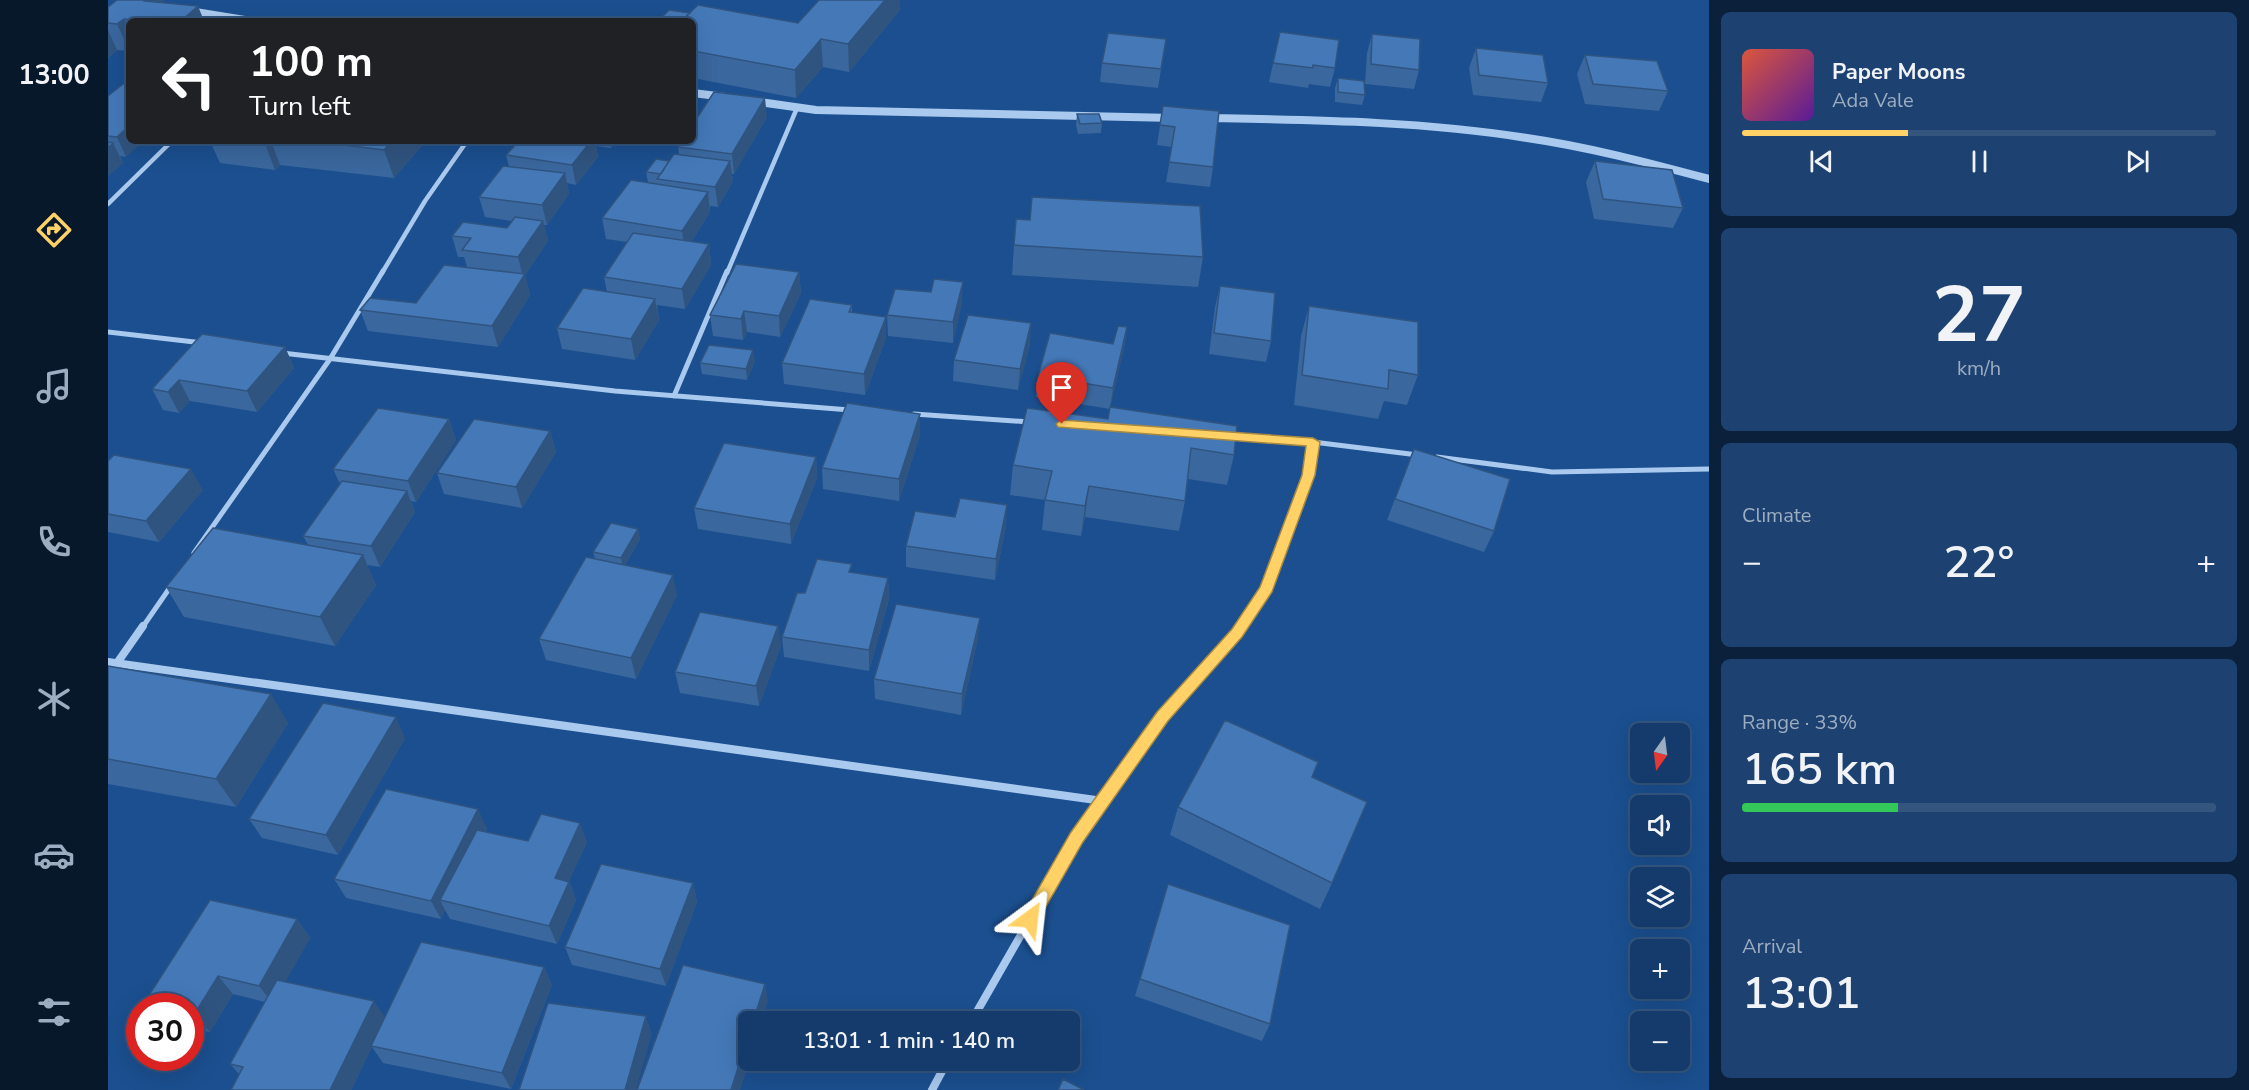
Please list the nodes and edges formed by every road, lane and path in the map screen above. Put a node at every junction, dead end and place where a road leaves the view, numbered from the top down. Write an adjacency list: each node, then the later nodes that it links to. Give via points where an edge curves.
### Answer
1 (184, 10): 2 (street)
2 (233, 18)
3 (696, 93): 4 (street)
4 (797, 108): 5 (street); 15 (street)
5 (1185, 118)
6 (1197, 118): 9 (street, via 1304,120 1502,134 1565,144)
7 (169, 144): 10 (street)
8 (465, 144): 14 (street, via 425,201)
9 (1709, 179)
10 (108, 204)
11 (108, 332): 12 (street)
12 (213, 344)
13 (272, 351): 14 (street)
14 (330, 359): 15 (street); 22 (street)
15 (674, 396): 16 (street)
16 (853, 410)
17 (912, 414): 18 (street)
18 (1041, 423)
19 (1218, 435): 20 (street)
20 (1313, 442): 21 (street, via 1552,472); 27 (street, via 1309,475 1267,588 1237,633 1162,717)
21 (1709, 469)
22 (193, 555)
23 (179, 575): 25 (street)
24 (108, 662): 25 (street)
25 (117, 663): 26 (street); 27 (street)
26 (108, 676)
27 (1103, 801): 28 (street, via 1077,837)
28 (977, 1011)
29 (942, 1071): 30 (street)
30 (932, 1090)

